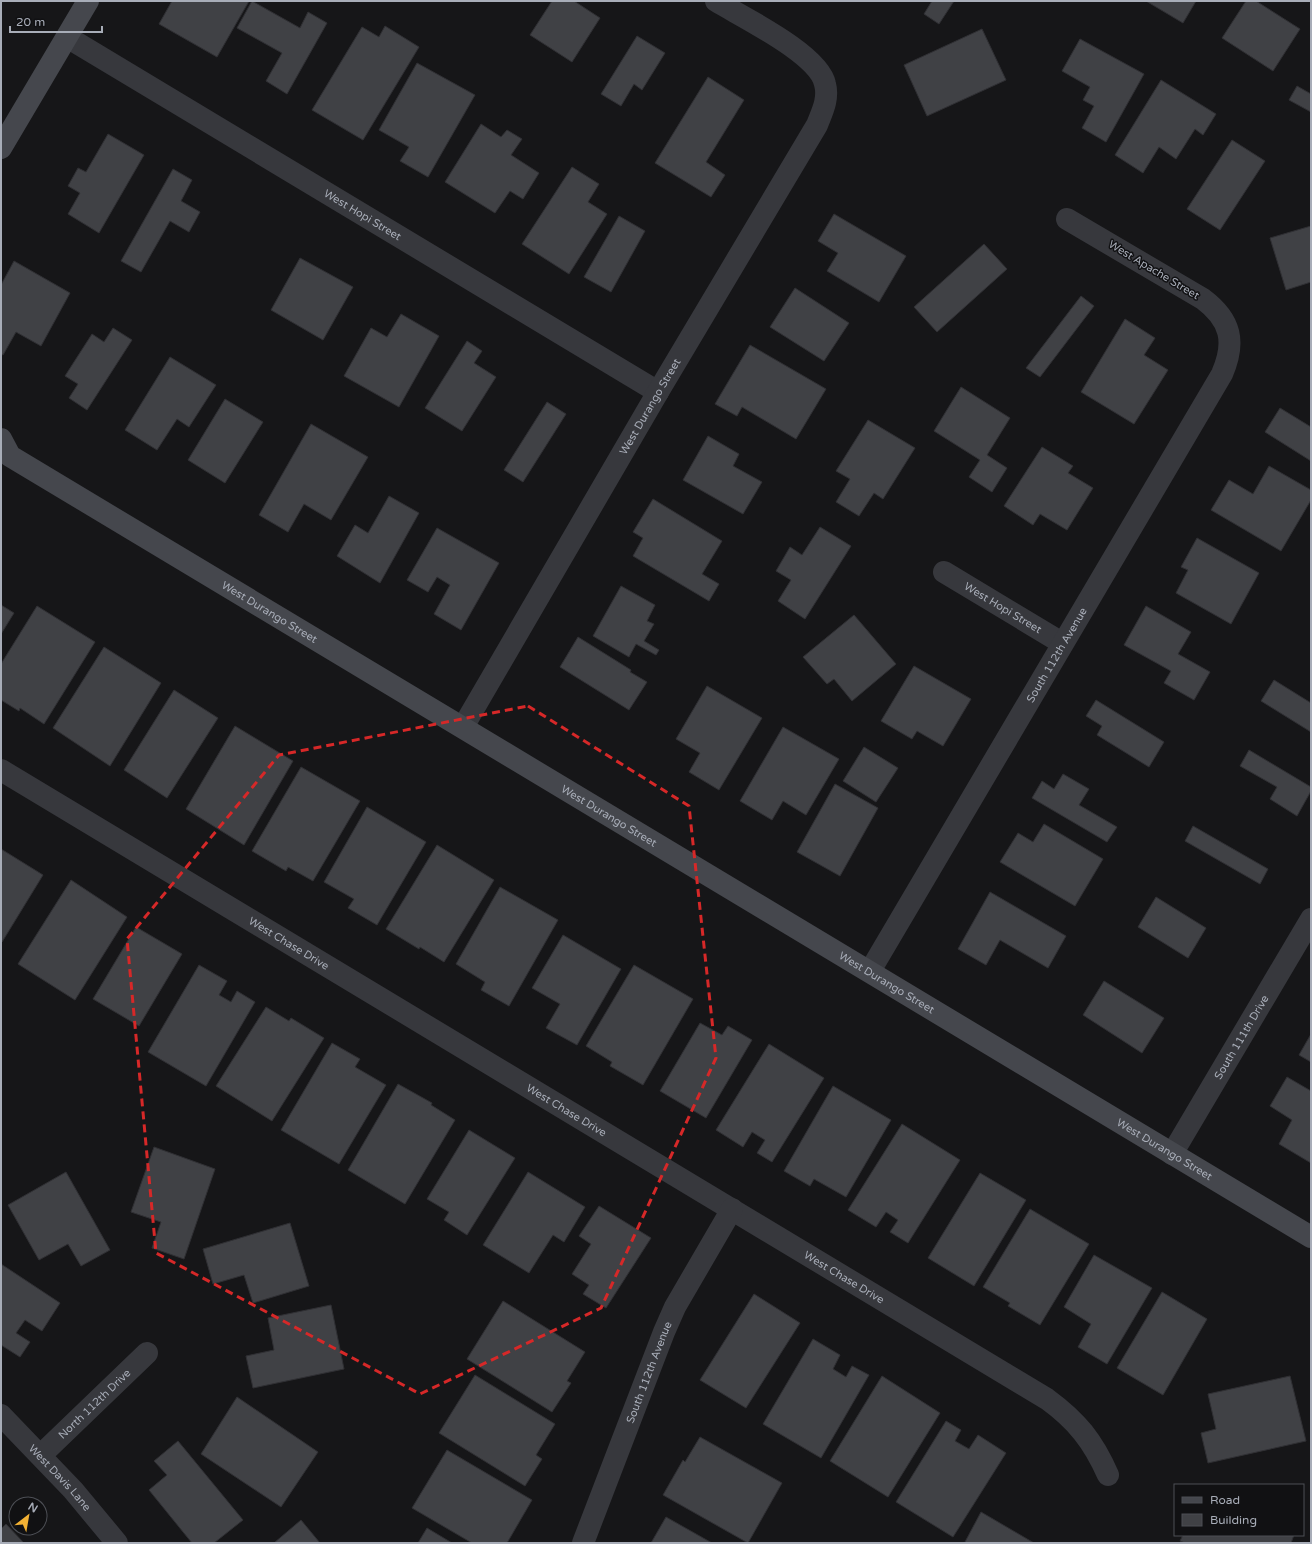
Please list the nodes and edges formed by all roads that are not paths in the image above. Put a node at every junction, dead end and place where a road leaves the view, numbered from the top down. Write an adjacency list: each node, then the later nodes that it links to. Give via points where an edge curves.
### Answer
1 (88, 1): 3 (street)
2 (716, 1): 7 (street, West Durango Street, via 807,58 818,69 825,82 827,96 817,125)
3 (67, 37): 4 (street); 7 (street, West Hopi Street)
4 (1, 148)
5 (1067, 219): 6 (street, West Apache Street, via 1203,299 1219,313)
6 (1229, 333): 10 (street, South 112th Avenue, via 1228,361 1222,374)
7 (658, 392): 11 (street, West Durango Street)
8 (4, 450): 11 (street, West Durango Street)
9 (944, 572): 10 (street, West Hopi Street)
10 (1062, 643): 14 (street, South 112th Avenue)
11 (463, 727): 14 (street, West Durango Street)
12 (1, 770): 16 (street, West Chase Drive)
13 (1311, 919): 15 (street, South 111th Drive)
14 (870, 971): 15 (street, West Durango Street)
15 (1172, 1154): 17 (street, West Durango Street)
16 (732, 1209): 21 (street, West Chase Drive, via 1047,1398 1068,1414 1085,1434); 23 (street, South 112th Avenue, via 675,1307)
17 (1311, 1237)
18 (147, 1353): 20 (street, North 112th Drive)
19 (1, 1415): 20 (street, West Davis Lane)
20 (41, 1455): 22 (street, West Davis Lane)
21 (1108, 1475)
22 (117, 1543)
23 (583, 1543)

